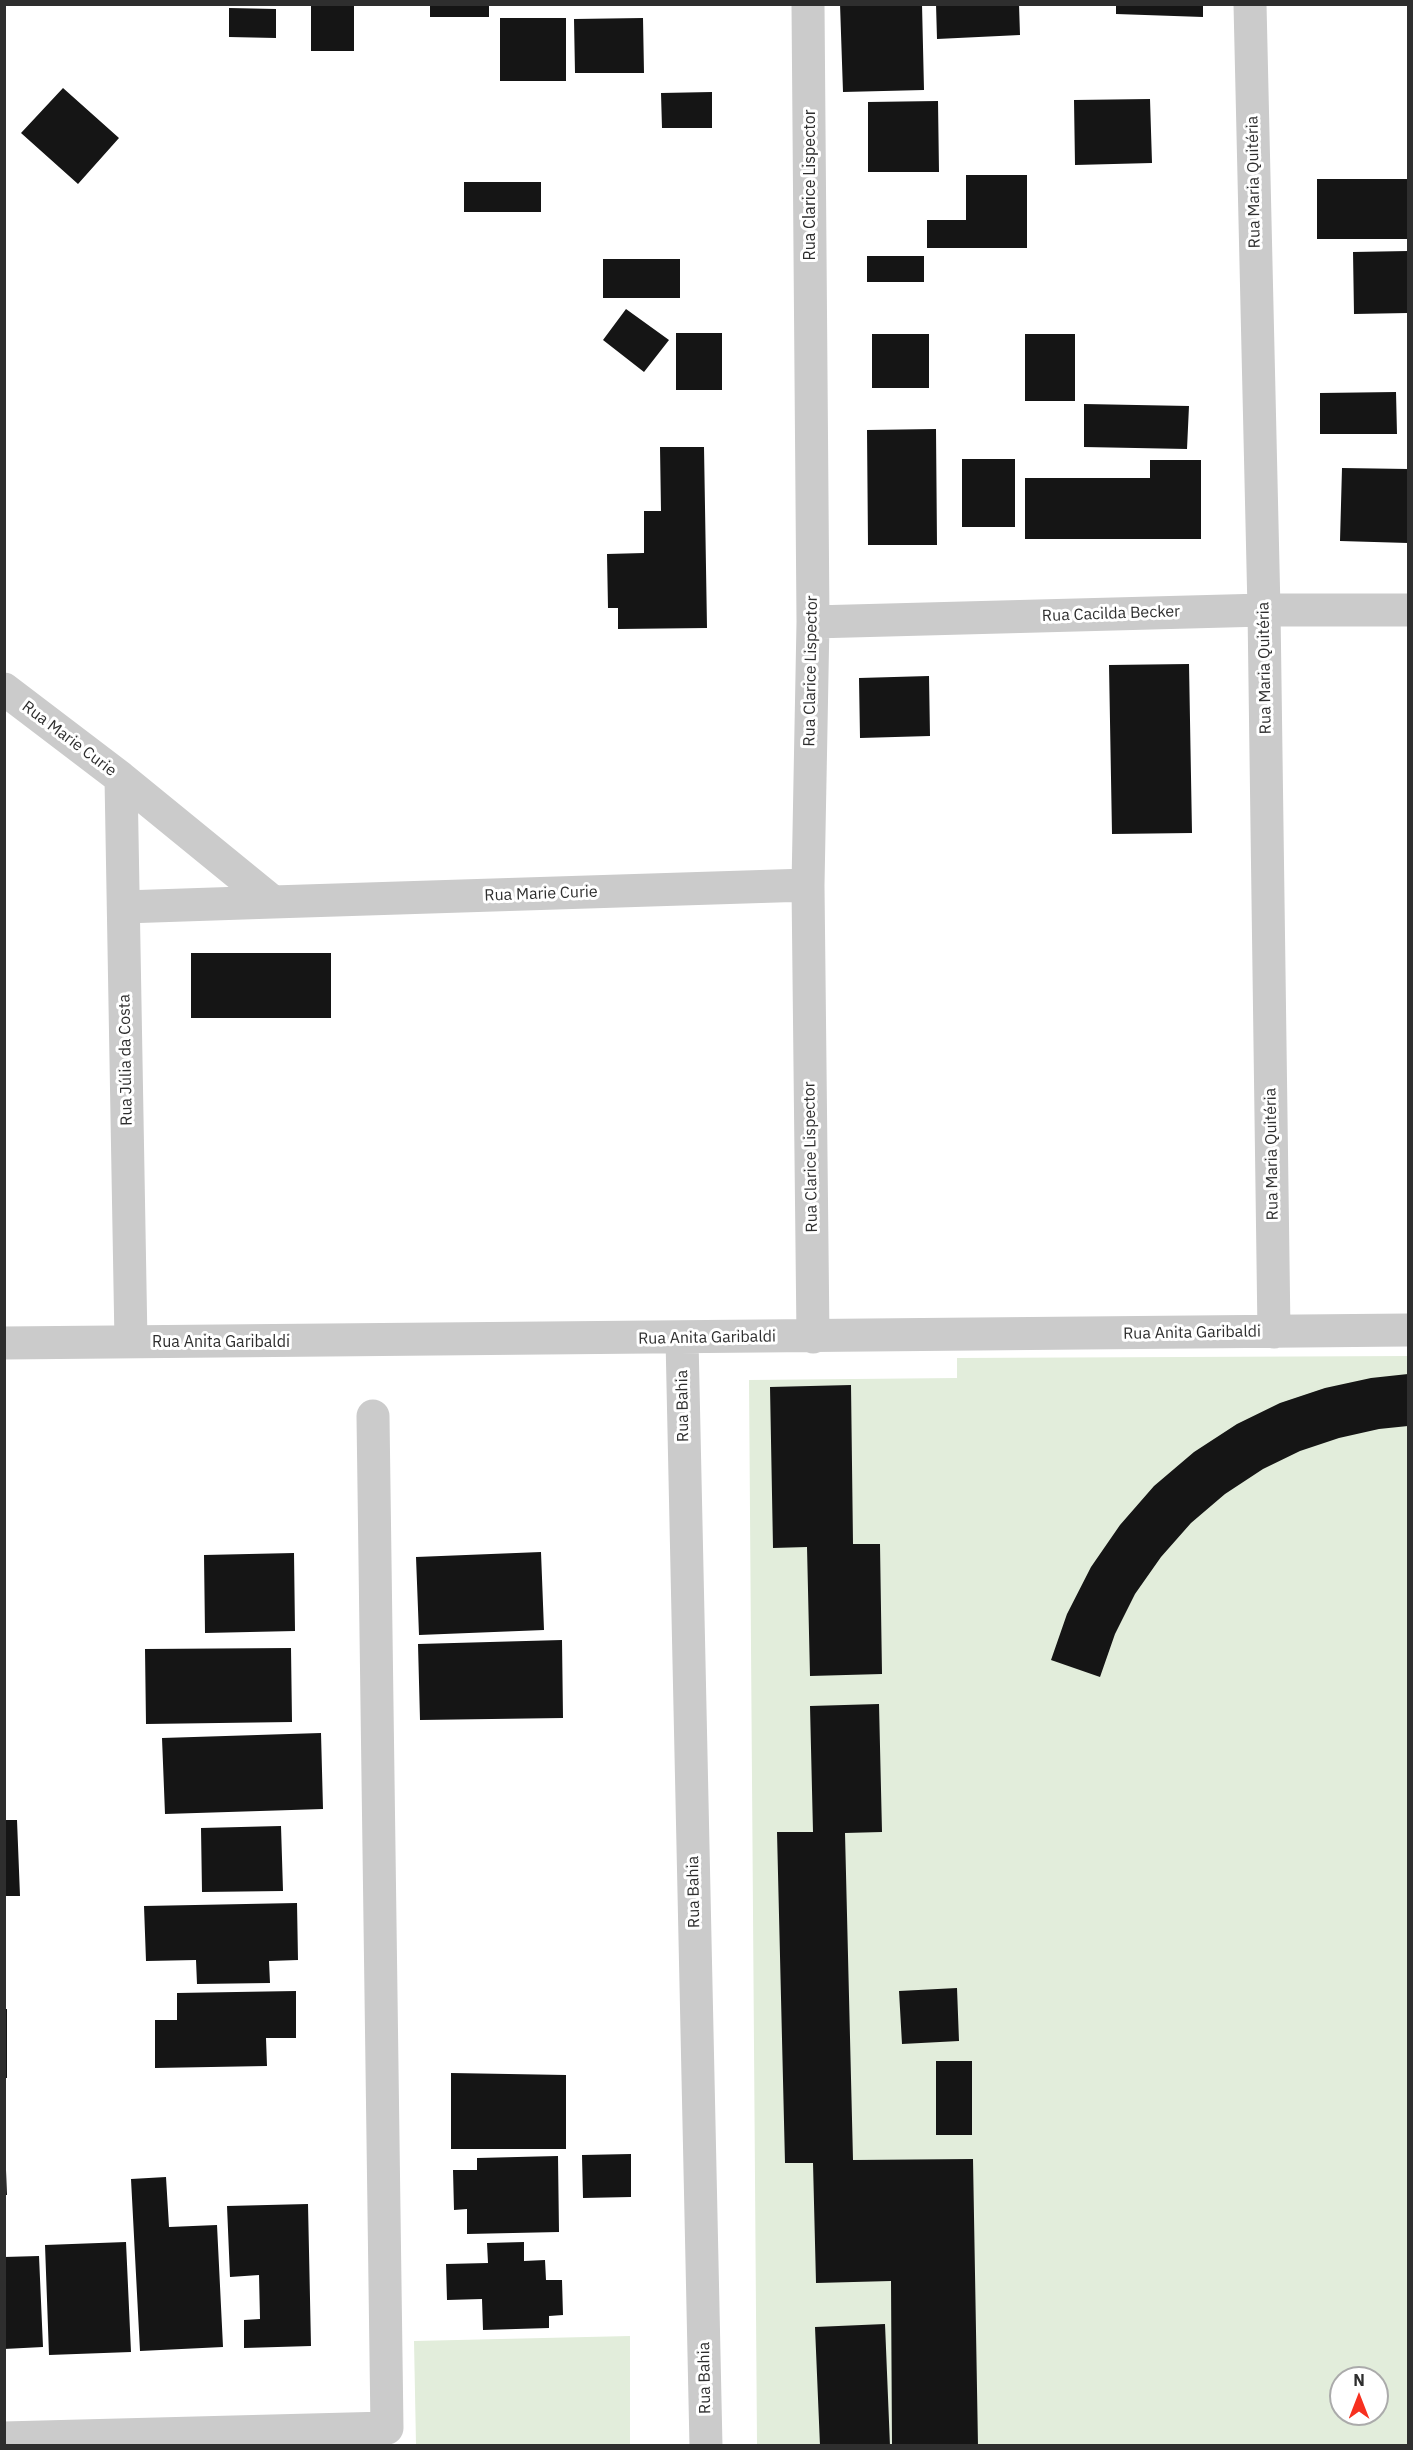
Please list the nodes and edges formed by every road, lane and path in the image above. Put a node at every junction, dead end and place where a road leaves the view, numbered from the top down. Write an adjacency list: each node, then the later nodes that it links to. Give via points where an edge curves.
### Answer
1 (808, 4): 5 (street, Rua Clarice Lispector)
2 (1250, 4): 3 (street, Rua Maria Quitéria)
3 (1264, 610): 4 (street, Rua Cacilda Becker); 5 (street, Rua Cacilda Becker); 12 (street, Rua Maria Quitéria)
4 (1408, 610)
5 (813, 622): 8 (street, Rua Clarice Lispector)
6 (4, 689): 7 (street, Rua Marie Curie)
7 (121, 778): 9 (street, Rua Marie Curie); 10 (street, Rua Júlia da Costa)
8 (808, 885): 9 (street, Rua Marie Curie); 13 (street, Rua Clarice Lispector)
9 (273, 903): 10 (street, Rua Marie Curie)
10 (123, 907): 15 (street, Rua Júlia da Costa)
11 (1408, 1330): 12 (street, Rua Anita Garibaldi)
12 (1274, 1332): 13 (street, Rua Anita Garibaldi)
13 (813, 1337): 14 (street, Rua Anita Garibaldi)
14 (682, 1339): 15 (street, Rua Anita Garibaldi); 19 (street, Rua Bahia)
15 (131, 1342): 16 (street, Rua Anita Garibaldi)
16 (4, 1343)
17 (373, 1416): 18 (street, via 387,2428)
18 (4, 2439)
19 (706, 2445)

